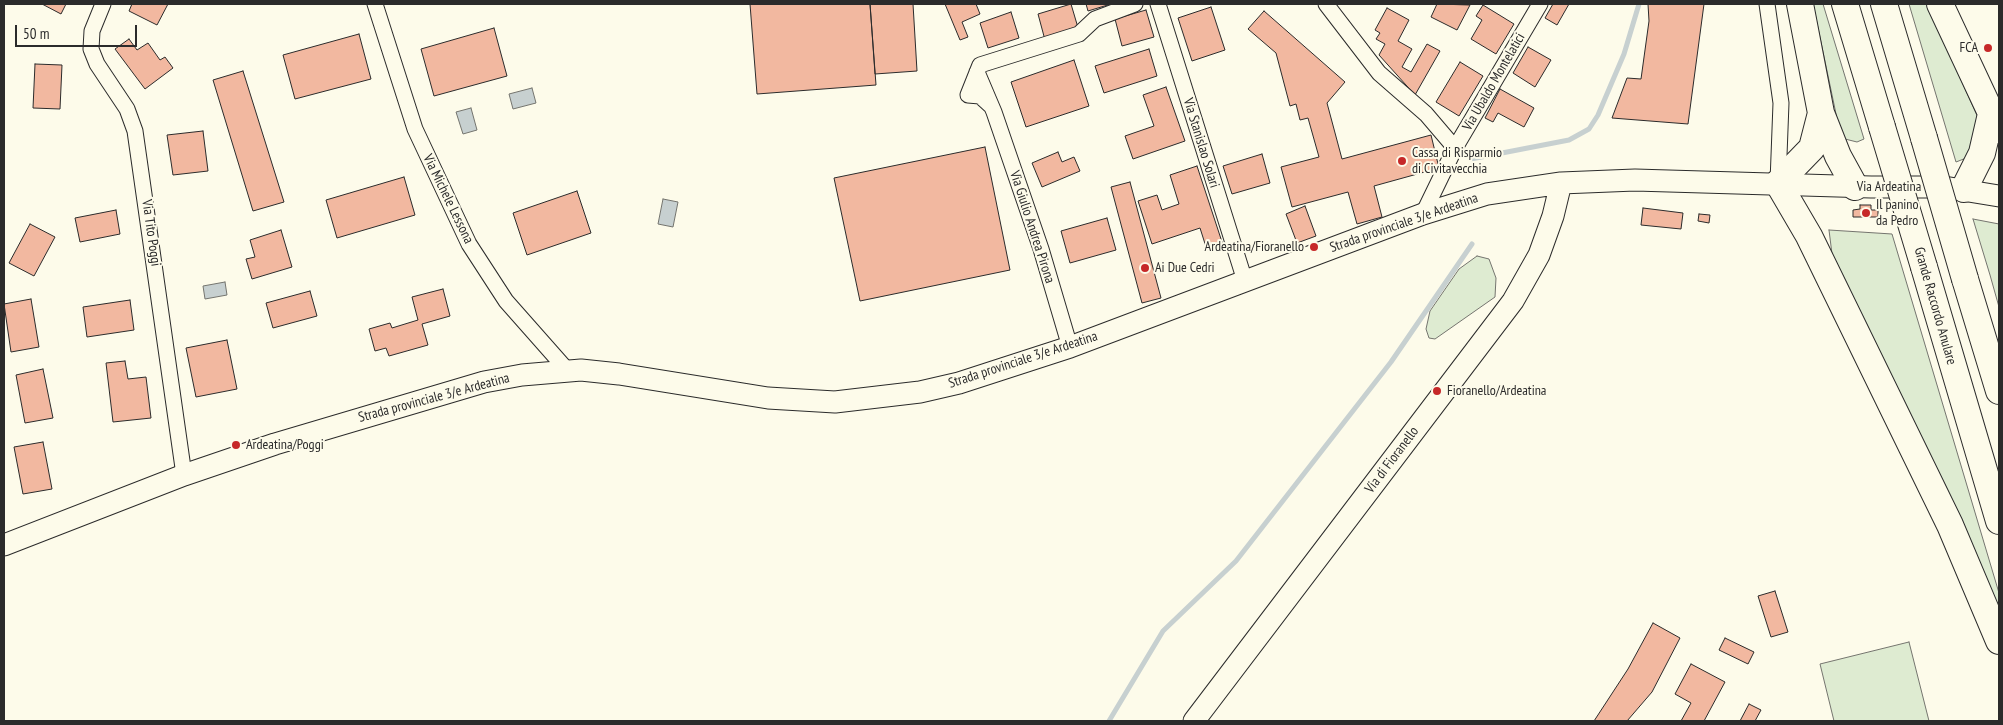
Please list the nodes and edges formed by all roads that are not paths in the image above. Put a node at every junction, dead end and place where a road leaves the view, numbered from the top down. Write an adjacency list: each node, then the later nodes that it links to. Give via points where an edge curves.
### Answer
1 (103, 4): 25 (street, Via Tito Poggi, via 92,31 91,49 97,64 127,109 134,130)
2 (375, 4): 23 (street, Via Michele Lessona, via 412,122 465,237 506,301)
3 (1135, 4): 22 (street, Via Giulio Andrea Pirona, via 1095,19 1079,34 980,65 968,95 980,96 992,107 1041,249)
4 (1158, 4): 21 (street, Via Stanislao Solari)
5 (1326, 4): 14 (street, via 1379,73 1426,114)
6 (1540, 4): 14 (street, Via Ubaldo Montelatici)
7 (1766, 4): 16 (street, via 1781,103)
8 (1800, 4): 12 (highway)
9 (1845, 4): 26 (highway, Grande Raccordo Anulare, bridge)
10 (1884, 4): 24 (highway, bridge)
11 (1940, 4): 13 (highway)
12 (1821, 114): 16 (highway, via 1812,148); 17 (highway)
13 (1995, 122): 18 (highway)
14 (1455, 148): 20 (street, Via Ubaldo Montelatici)
15 (1561, 183): 16 (main road, Strada provinciale 3/e Ardeatina, via 1635,180); 20 (main road, Strada provinciale 3/e Ardeatina, via 1487,194); 29 (main road, Via di Fioranello, via 1553,216 1538,254 1513,301)
16 (1778, 183): 17 (main road, Via Ardeatina); 28 (highway, via 1809,236 1950,526)
17 (1855, 187): 18 (main road, Via Ardeatina)
18 (1964, 189): 19 (main road, Via Ardeatina)
19 (1999, 196)
20 (1423, 214): 21 (main road, Strada provinciale 3/e Ardeatina)
21 (1245, 281): 22 (main road, Strada provinciale 3/e Ardeatina)
22 (1070, 347): 23 (main road, Strada provinciale 3/e Ardeatina, via 928,390 835,402 768,398 619,374)
23 (567, 370): 25 (main road, Strada provinciale 3/e Ardeatina, via 484,382 342,423)
24 (1999, 391)
25 (184, 475): 27 (main road, Strada provinciale 3/e Ardeatina)
26 (1999, 521)
27 (4, 545)
28 (1999, 641)
29 (1194, 721)

